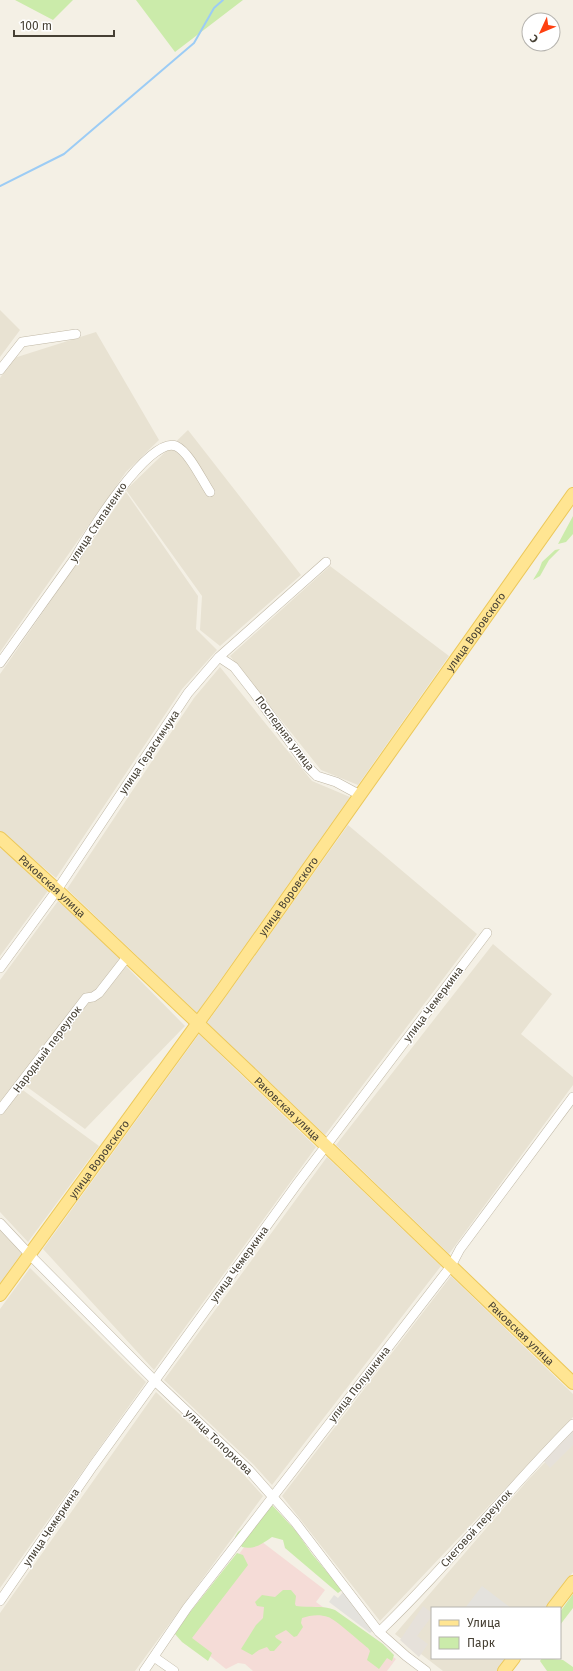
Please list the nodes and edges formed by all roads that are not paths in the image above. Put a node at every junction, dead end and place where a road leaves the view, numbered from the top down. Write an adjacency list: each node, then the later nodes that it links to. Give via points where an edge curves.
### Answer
1 (76, 334): 2 (street, via 22,342)
2 (0, 370)
3 (210, 492): 7 (street, улица Степаненко, via 188,458 176,446 166,447 149,458 130,476)
4 (573, 494): 8 (main road, улица Воровского)
5 (326, 562): 6 (street, улица Герасимчука)
6 (219, 657): 8 (street, Последняя улица, via 234,667 308,767 318,776); 10 (street, улица Герасимчука, via 188,693)
7 (0, 663)
8 (360, 795): 14 (main road, улица Воровского)
9 (0, 838): 10 (main road, Раковская улица)
10 (57, 890): 12 (main road, Раковская улица); 13 (street, улица Герасимчука)
11 (486, 933): 17 (street, улица Чемеркина)
12 (127, 957): 14 (main road, Раковская улица); 16 (street, Народный переулок, via 99,993 86,998)
13 (0, 968)
14 (198, 1023): 17 (main road, Раковская улица); 19 (main road, улица Воровского)
15 (573, 1097): 20 (street, улица Полушкина, via 460,1249)
16 (0, 1110)
17 (326, 1146): 20 (main road, Раковская улица); 22 (street, улица Чемеркина)
18 (0, 1223): 19 (street, улица Топоркова)
19 (30, 1255): 21 (main road, улица Воровского); 22 (street, улица Топоркова)
20 (451, 1266): 23 (main road, Раковская улица); 25 (street, улица Полушкина)
21 (0, 1295)
22 (155, 1381): 25 (street, улица Топоркова, via 249,1470); 27 (street, улица Чемеркина)
23 (573, 1383)
24 (573, 1424): 29 (street, Снеговой переулок, via 541,1456 411,1601)
25 (272, 1496): 29 (street, улица Топоркова); 30 (street, улица Полушкина, via 187,1608)
26 (573, 1582): 28 (main road)
27 (0, 1601)
28 (554, 1607)
29 (379, 1632): 34 (street, улица Топоркова)
30 (154, 1657): 32 (street, улица Полушкина); 33 (street)
31 (513, 1659): 35 (main road)
32 (144, 1671)
33 (174, 1671)
34 (426, 1671)
35 (504, 1671)

